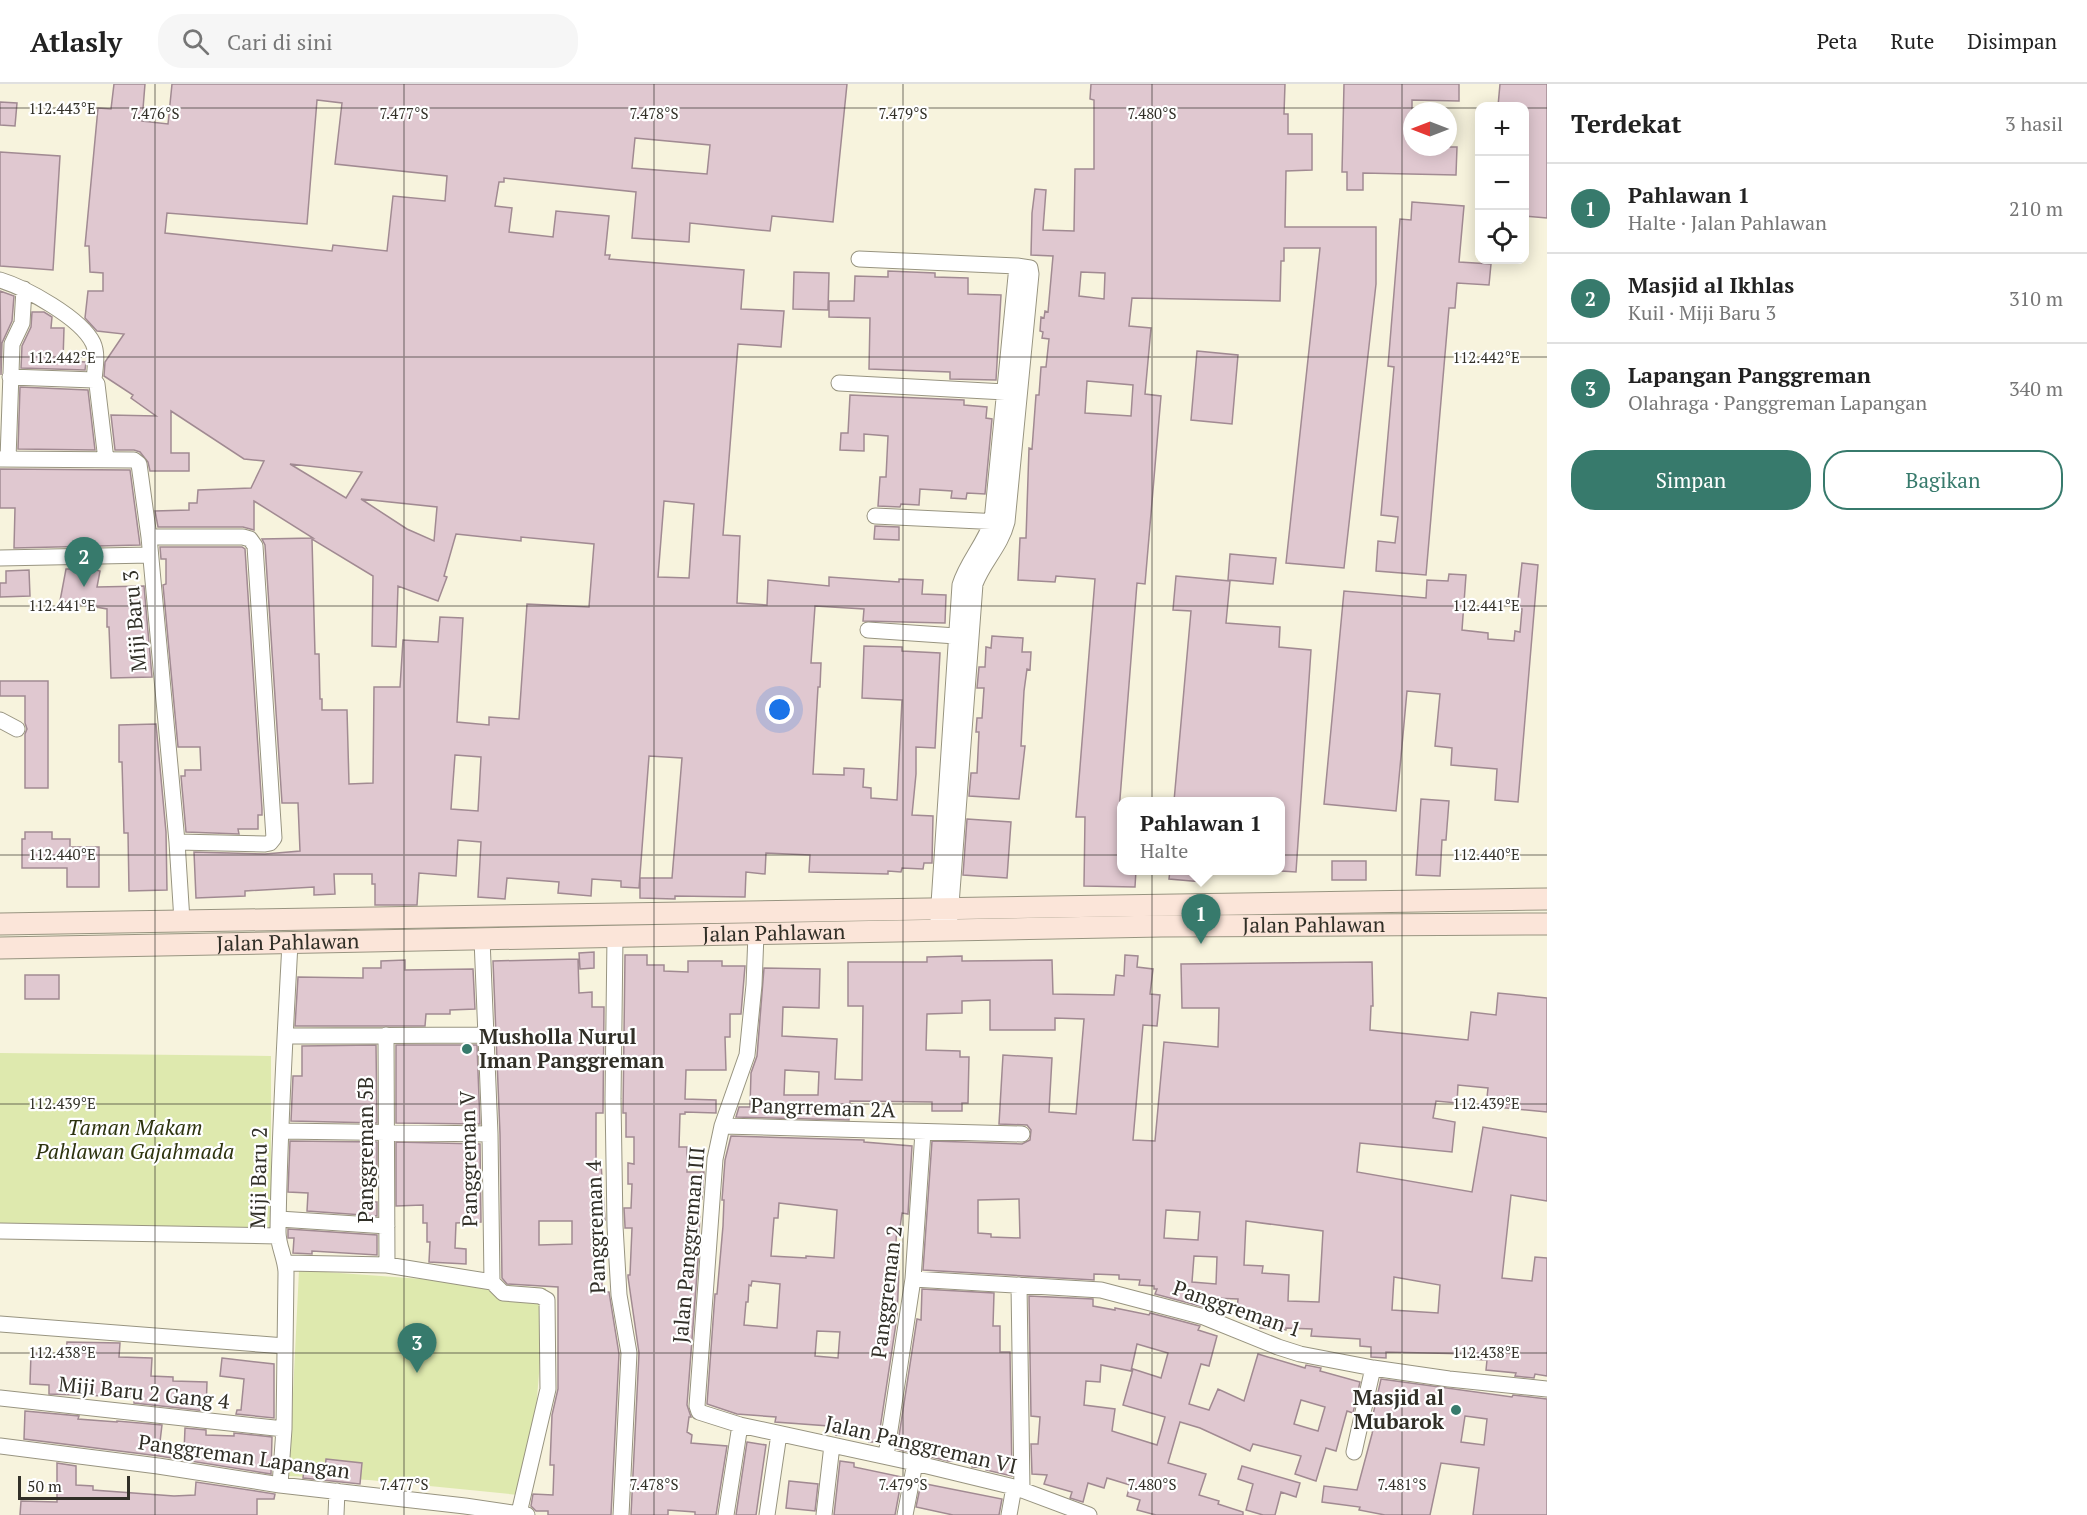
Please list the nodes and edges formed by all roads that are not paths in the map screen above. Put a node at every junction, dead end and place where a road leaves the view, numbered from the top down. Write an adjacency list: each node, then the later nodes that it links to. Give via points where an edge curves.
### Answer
1 (859, 259): 2 (street)
2 (1017, 266): 8 (street); 12 (street, via 1029,268 1032,274)
3 (0, 280): 4 (street)
4 (24, 289): 5 (street, via 22,323 12,344); 6 (street, via 65,314 90,338 95,350)
5 (10, 379): 6 (street); 9 (street)
6 (94, 380): 10 (street)
7 (839, 383): 8 (street)
8 (1005, 392): 12 (street)
9 (4, 459): 10 (street, Miji Baru 3)
10 (106, 460): 13 (street, Miji Baru 3, via 134,460 139,464)
11 (875, 516): 12 (street)
12 (999, 522): 17 (street, via 963,576); 22 (street, via 1002,539 975,584)
13 (149, 537): 14 (street, Miji Baru 3); 20 (street, via 243,537 255,546 274,837 265,844)
14 (150, 555): 15 (street); 20 (street, Miji Baru 3)
15 (0, 558)
16 (868, 630): 17 (street)
17 (956, 636): 22 (street)
18 (0, 720): 19 (street)
19 (17, 729)
20 (177, 842): 25 (street, Miji Baru 3)
21 (1547, 899): 24 (main road, Jalan Pahlawan)
22 (944, 909): 23 (main road, Jalan Pahlawan); 24 (main road, Jalan Pahlawan); 28 (street)
23 (654, 913): 25 (main road, Jalan Pahlawan); 30 (main road)
24 (1161, 916): 27 (main road, Jalan Pahlawan); 28 (main road, Jalan Pahlawan)
25 (182, 918): 26 (main road, Jalan Pahlawan)
26 (0, 924)
27 (1547, 924)
28 (944, 930): 29 (main road, Jalan Pahlawan)
29 (756, 934): 30 (main road, Jalan Pahlawan); 38 (street, Jalan Panggreman III, via 747,1055)
30 (653, 936): 31 (main road, Jalan Pahlawan)
31 (615, 937): 32 (main road, Jalan Pahlawan); 73 (street, Panggreman 4, via 615,1226 619,1295 629,1353)
32 (482, 939): 33 (main road, Jalan Pahlawan); 36 (street, Panggreman V)
33 (290, 943): 34 (main road, Jalan Pahlawan); 37 (street, Miji Baru 2)
34 (0, 948)
35 (386, 1035): 36 (street); 37 (street); 41 (street, Panggreman 5B)
36 (486, 1035): 42 (street, Panggreman V)
37 (286, 1036): 39 (street, Miji Baru 2)
38 (722, 1126): 40 (street, Pangrreman 2A); 58 (street, Jalan Panggreman III, via 715,1159 697,1406 701,1414)
39 (280, 1131): 41 (street); 44 (street, Miji Baru 2)
40 (923, 1132): 43 (street, Pangrreman 2A); 50 (street, Panggreman 2)
41 (387, 1133): 42 (street); 45 (street, Panggreman 5B)
42 (490, 1134): 51 (street, Panggreman V)
43 (1022, 1134)
44 (279, 1219): 45 (street); 47 (street, Miji Baru 2)
45 (387, 1226): 49 (street, Panggreman 5B)
46 (0, 1231): 47 (street)
47 (278, 1236): 48 (street, Miji Baru 2)
48 (286, 1263): 49 (street, Panggreman Lapangan); 54 (street, Miji Baru 2)
49 (387, 1265): 51 (street, Panggreman Lapangan)
50 (913, 1279): 52 (street, Panggreman 1); 64 (street, Panggreman 2)
51 (492, 1282): 71 (street, Panggreman Lapangan, via 503,1293 540,1296 548,1304 548,1389)
52 (1019, 1285): 55 (street, Panggreman 1, via 1101,1290 1129,1296 1204,1317 1299,1354); 67 (street)
53 (0, 1324): 54 (street)
54 (285, 1346): 59 (street, Miji Baru 2)
55 (1373, 1368): 56 (street, Panggreman 1); 63 (street)
56 (1547, 1389)
57 (0, 1398): 59 (street, Miji Baru 2 Gang 4)
58 (740, 1425): 60 (street, Jalan Panggreman VI); 74 (street)
59 (284, 1429): 66 (street, Miji Baru 2)
60 (779, 1434): 61 (street, Jalan Panggreman VI); 75 (street)
61 (832, 1445): 64 (street, Jalan Panggreman VI); 76 (street)
62 (0, 1446): 66 (street, Panggreman Lapangan)
63 (1354, 1452)
64 (886, 1456): 65 (street, Jalan Panggreman VI)
65 (915, 1462): 67 (street, Jalan Panggreman VI); 77 (street)
66 (280, 1485): 68 (street, Panggreman Lapangan)
67 (1018, 1489): 78 (street); 79 (street, Jalan Panggreman VI)
68 (337, 1491): 69 (street, Panggreman Lapangan); 72 (street)
69 (430, 1509): 70 (street, Panggreman Lapangan)
70 (465, 1510): 71 (street, Panggreman Lapangan)
71 (514, 1514)
72 (336, 1515)
73 (621, 1515)
74 (726, 1515)
75 (767, 1515)
76 (824, 1515)
77 (905, 1515)
78 (1009, 1515)
79 (1089, 1515)

